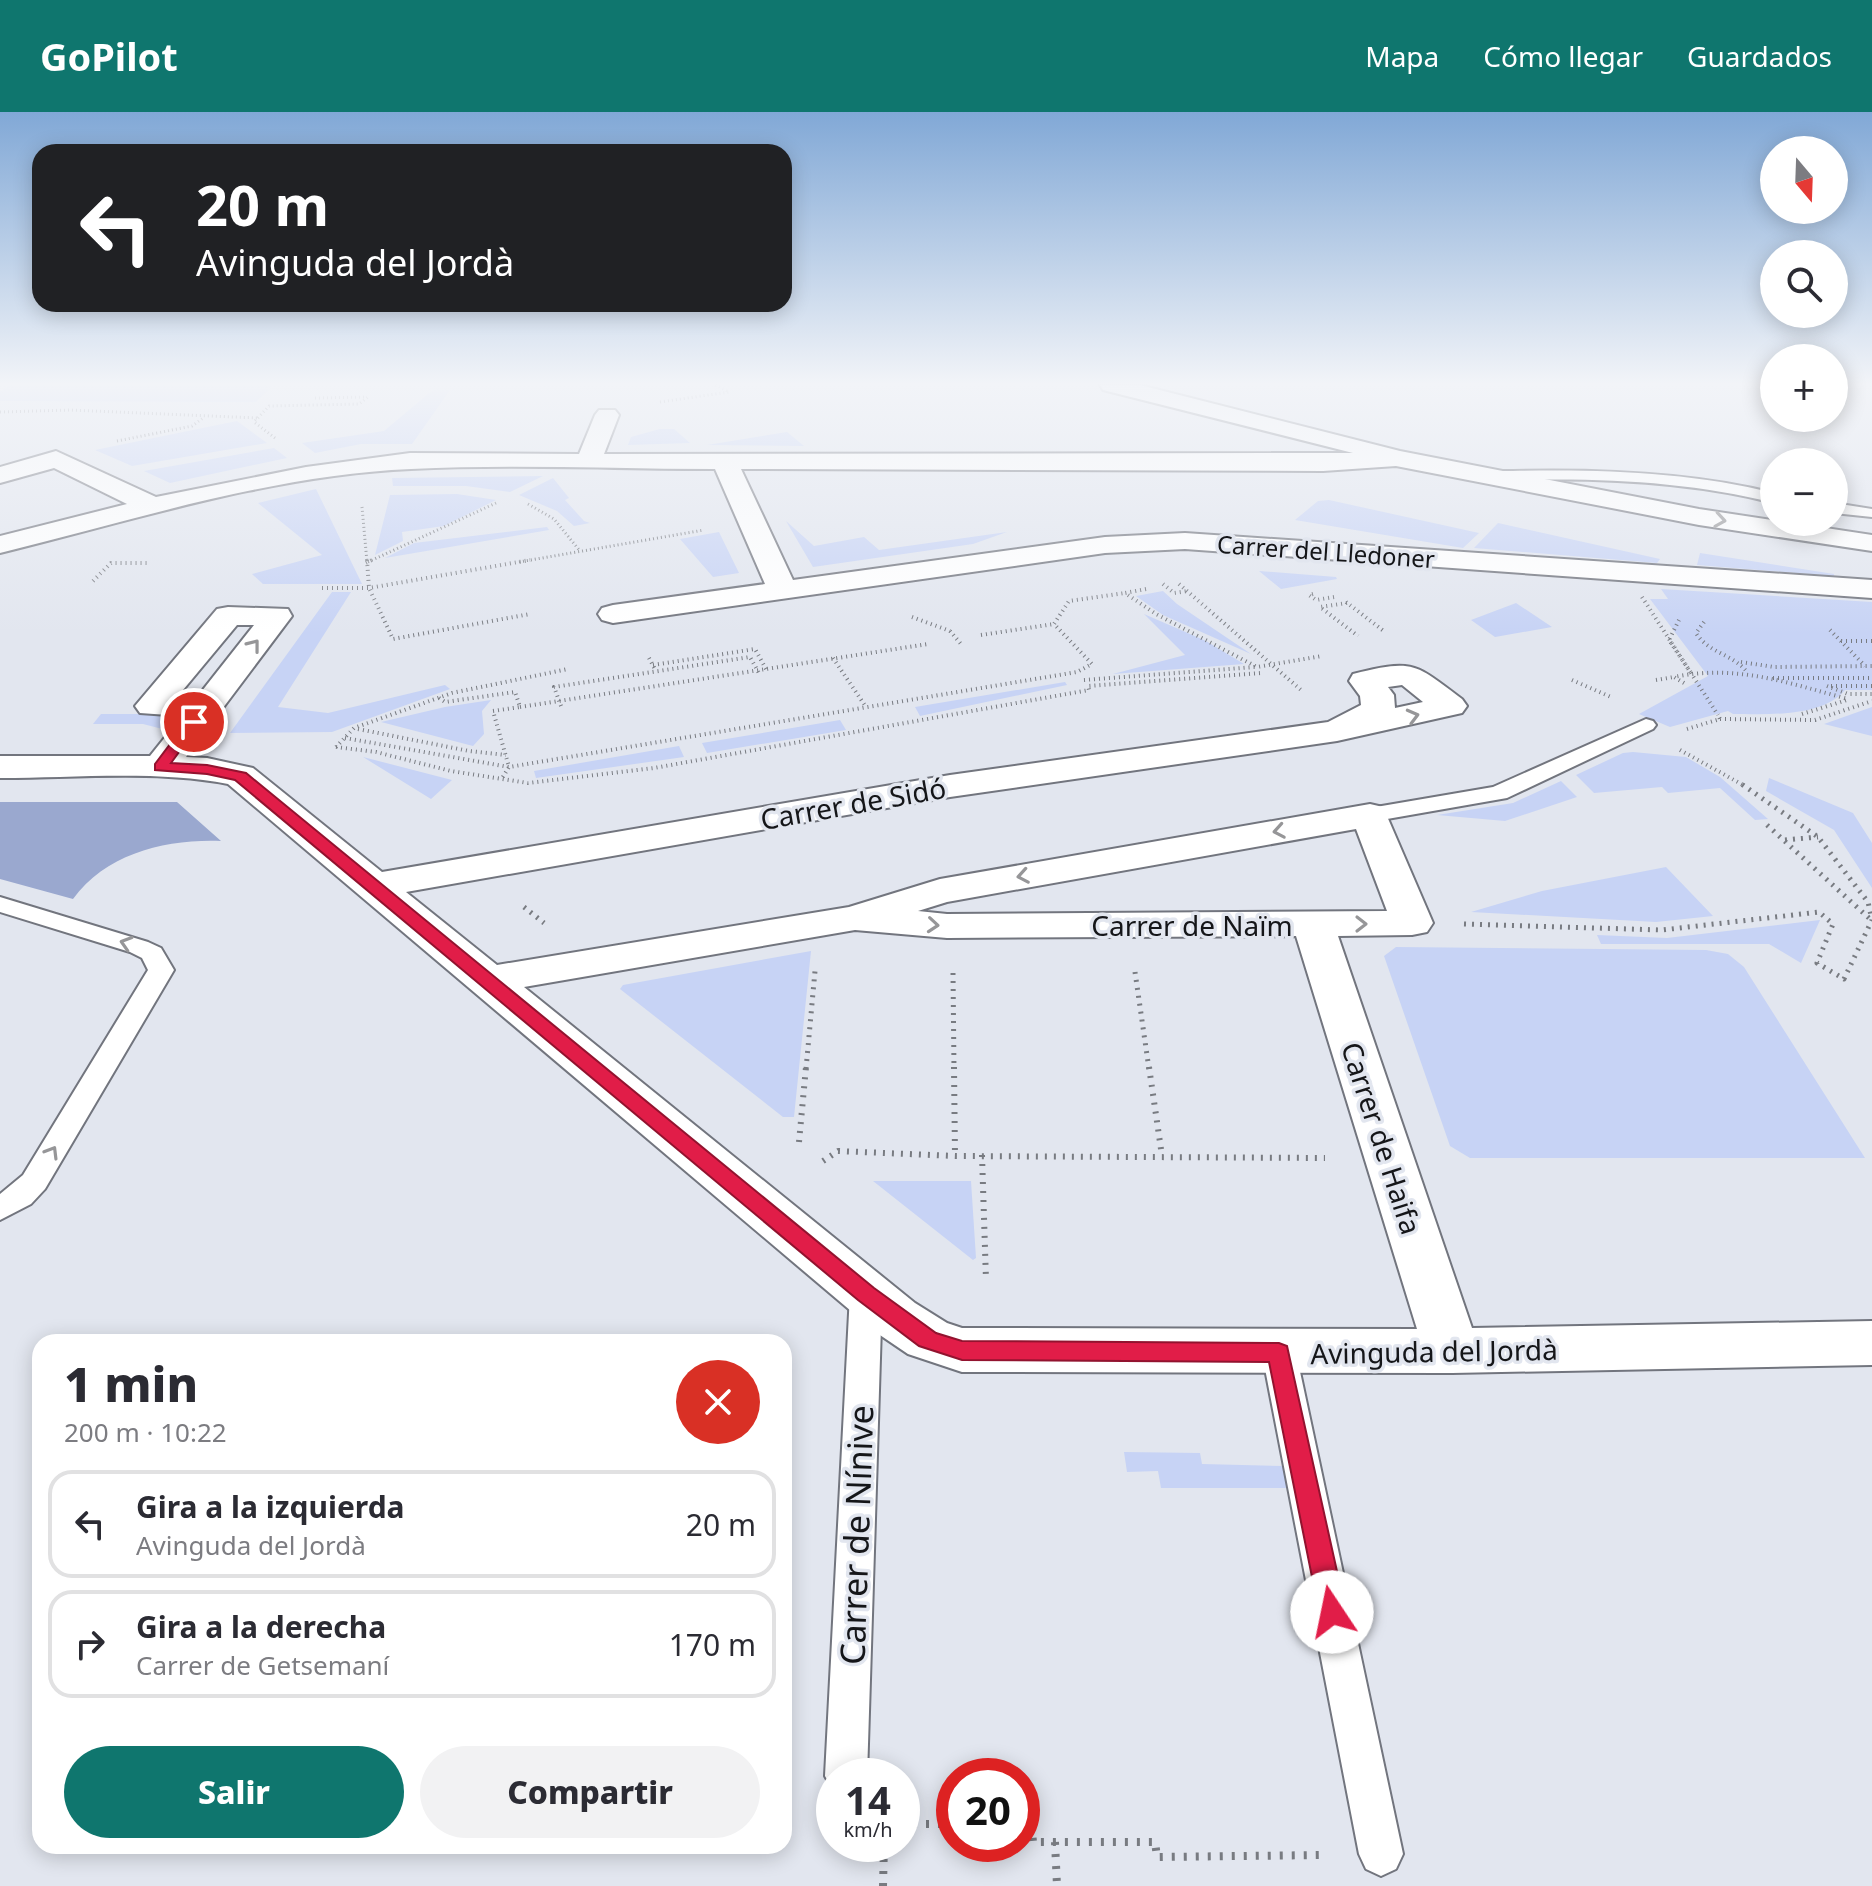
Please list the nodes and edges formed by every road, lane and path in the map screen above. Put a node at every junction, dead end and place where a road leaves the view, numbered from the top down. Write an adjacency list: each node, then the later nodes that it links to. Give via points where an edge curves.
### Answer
1 (25, 468): 6 (street)
2 (74, 468): 10 (street)
3 (337, 468): 10 (street)
4 (727, 468): 25 (street)
5 (1448, 468): 7 (street)
6 (0, 475)
7 (1492, 476): 8 (lane, via 1608,477); 15 (street, one-way to 15, via 1699,517)
8 (1760, 495)
9 (496, 503): 18 (path)
10 (152, 506): 16 (street)
11 (362, 507): 18 (path)
12 (1848, 510): 13 (lane)
13 (1869, 513)
14 (709, 529): 23 (path)
15 (1872, 543)
16 (0, 545)
17 (149, 563): 20 (path, via 111,563)
18 (366, 563): 23 (path)
19 (1173, 579): 26 (path)
20 (93, 581)
21 (322, 588): 22 (path)
22 (332, 588): 23 (path); 28 (path)
23 (369, 588): 32 (path, via 393,639)
24 (1872, 589): 25 (street, Carrer del Lledoner, via 1185,541 1105,545)
25 (783, 590): 33 (street, Carrer del Lledoner)
26 (1188, 591): 27 (path); 50 (path)
27 (1174, 593)
28 (326, 595)
29 (1338, 596): 31 (path)
30 (1642, 597): 78 (path, bridge, via 1719,717)
31 (1347, 603): 39 (path); 41 (path, via 1320,607)
32 (530, 614)
33 (613, 614)
34 (1681, 615): 59 (path, via 1669,640)
35 (912, 617): 45 (path, bridge, via 950,631)
36 (1714, 618): 49 (path, via 1698,627 1699,640)
37 (1054, 624): 38 (path); 53 (path, via 1069,601 1128,594 1151,613 1213,640); 57 (path, via 1092,664)
38 (981, 635)
39 (1389, 635)
40 (1834, 635): 42 (path)
41 (1362, 640)
42 (1840, 641): 43 (path); 52 (path)
43 (1872, 641)
44 (928, 644): 48 (path)
45 (961, 644)
46 (1330, 655): 50 (path)
47 (649, 658): 51 (path)
48 (833, 658): 55 (path); 77 (path)
49 (1741, 662): 52 (path); 58 (path)
50 (1273, 664): 53 (path); 65 (path)
51 (653, 665): 55 (path, via 755,649); 56 (path)
52 (1869, 666)
53 (1257, 667): 64 (path); 68 (path, via 1261,673)
54 (568, 669): 72 (path)
55 (766, 669): 76 (path)
56 (656, 671): 60 (path, bridge, via 750,657); 75 (path, bridge, via 554,687)
57 (1077, 672): 64 (path); 77 (path)
58 (1747, 672): 59 (path); 62 (path)
59 (1691, 674): 61 (path)
60 (760, 675)
61 (1674, 677): 66 (path); 67 (path)
62 (1764, 678): 63 (path); 71 (path)
63 (1872, 678)
64 (1084, 680): 68 (path)
65 (1290, 680)
66 (1656, 680)
67 (1684, 683)
68 (1088, 686): 88 (path, via 1089,690 654,768 528,783)
69 (1872, 686): 71 (path, via 1827,686)
70 (1872, 694): 71 (path)
71 (1848, 696): 78 (path, via 1802,714)
72 (439, 697): 76 (path, via 445,702 515,692); 80 (path)
73 (1872, 701): 78 (path)
74 (206, 706): 86 (street)
75 (561, 706)
76 (520, 707): 84 (path, via 493,711)
77 (866, 707): 87 (path)
78 (1809, 718)
79 (1646, 725): 89 (lane, Carrer de Naïm, via 1499,793)
80 (354, 728): 82 (path); 84 (path)
81 (1337, 731): 93 (street, Carrer de Sidó, via 950,786)
82 (345, 738): 87 (path); 88 (path, via 336,747)
83 (1671, 745): 91 (path, via 1728,775)
84 (506, 755): 87 (path)
85 (0, 767): 86 (street, Avinguda del Jordà)
86 (160, 767): 93 (street, Avinguda del Jordà, via 240,776)
87 (509, 767): 88 (path)
88 (500, 780)
89 (1370, 815): 95 (street, Carrer de Naïm, one-way to 95, via 940,891); 97 (street, Carrer de Naïm, one-way to 89, via 1412,923)
90 (1767, 825): 92 (path)
91 (1818, 837): 92 (path); 96 (path, via 1868,902)
92 (1784, 840): 96 (path)
93 (372, 886): 102 (street, Avinguda del Jordà)
94 (0, 904): 109 (lane, one-way to 94, via 34,1182 161,970 152,953 139,947)
95 (855, 918): 97 (street, Carrer de Naïm, one-way to 97, via 947,926); 102 (street, Carrer de Naïm)
96 (1872, 920): 98 (path, via 1844,979 1817,963 1833,924 1819,912 1662,930)
97 (1313, 924): 113 (street, Carrer de Haifa)
98 (1458, 924)
99 (816, 961): 103 (path)
100 (1133, 963): 106 (path)
101 (953, 964): 105 (path)
102 (487, 980): 111 (street, Avinguda del Jordà)
103 (799, 1142)
104 (982, 1155): 105 (path); 106 (path); 110 (path)
105 (955, 1156): 108 (path, via 838,1151)
106 (1162, 1156): 107 (path)
107 (1325, 1158)
108 (823, 1161)
109 (0, 1209)
110 (986, 1280)
111 (866, 1294): 114 (street, Avinguda del Jordà, via 928,1339 962,1350); 115 (lane, Carrer de Nínive)
112 (1872, 1343): 113 (street, Avinguda del Jordà)
113 (1452, 1351): 114 (street, Avinguda del Jordà)
114 (1279, 1353): 118 (lane)
115 (847, 1758)
116 (1040, 1842): 117 (path)
117 (1055, 1842): 118 (path, via 1155,1842 1157,1857); 121 (path)
118 (1381, 1854)
119 (884, 1862): 120 (path)
120 (883, 1886)
121 (1057, 1886)

